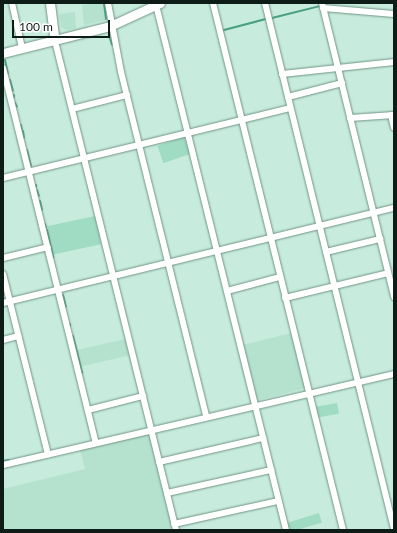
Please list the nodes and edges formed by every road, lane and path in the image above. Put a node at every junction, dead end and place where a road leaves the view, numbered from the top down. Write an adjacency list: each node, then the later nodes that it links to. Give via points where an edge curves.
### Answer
1 (12, 3): 11 (street)
2 (50, 3): 10 (main road)
3 (108, 3): 9 (street)
4 (213, 3): 24 (street)
5 (265, 3): 16 (street)
6 (158, 4): 9 (main road); 26 (street)
7 (323, 6): 8 (street); 15 (street)
8 (394, 14)
9 (110, 26): 10 (main road); 18 (street)
10 (55, 41): 11 (main road); 21 (street)
11 (22, 48): 12 (main road)
12 (3, 53)
13 (394, 62): 15 (street)
14 (3, 68): 29 (street)
15 (338, 68): 16 (street); 17 (street)
16 (282, 74): 19 (street)
17 (342, 83): 19 (street); 23 (street)
18 (127, 96): 21 (street); 27 (street)
19 (288, 97): 20 (street)
20 (290, 108): 24 (street); 33 (street)
21 (72, 109): 28 (street)
22 (392, 115): 23 (street); 25 (street)
23 (350, 118): 32 (street)
24 (241, 120): 26 (street); 34 (street)
25 (394, 128)
26 (188, 133): 27 (street); 37 (street)
27 (139, 145): 28 (street); 40 (street)
28 (85, 158): 29 (street); 44 (street)
29 (29, 172): 30 (street); 36 (street)
30 (3, 178)
31 (394, 208): 32 (street)
32 (373, 213): 33 (street); 35 (street)
33 (320, 227): 34 (street); 38 (street)
34 (270, 239): 37 (street); 45 (street)
35 (380, 239): 38 (street); 42 (street)
36 (48, 247): 39 (street); 47 (street)
37 (217, 251): 40 (street); 48 (street)
38 (326, 252): 46 (street)
39 (3, 258)
40 (168, 263): 44 (street); 61 (street)
41 (394, 266): 42 (street)
42 (388, 270): 46 (street); 49 (street)
43 (3, 274): 51 (street)
44 (113, 277): 47 (street); 58 (street)
45 (280, 277): 48 (street); 50 (street)
46 (334, 286): 50 (street); 56 (street)
47 (59, 290): 51 (street); 60 (street)
48 (226, 291): 59 (street)
49 (394, 297)
50 (285, 298): 57 (street)
51 (10, 302): 52 (street); 53 (street)
52 (3, 303)
53 (18, 336): 54 (street); 65 (street)
54 (3, 340)
55 (394, 374): 56 (street)
56 (358, 382): 57 (street); 71 (street)
57 (309, 393): 59 (street); 75 (street)
58 (143, 396): 60 (street); 62 (street)
59 (255, 404): 61 (street); 63 (street)
60 (88, 410): 64 (street)
61 (206, 416): 62 (street)
62 (151, 430): 64 (street); 66 (street)
63 (263, 438): 66 (street); 68 (street)
64 (96, 443): 65 (street)
65 (48, 454): 67 (street)
66 (159, 462): 69 (street)
67 (3, 465)
68 (271, 470): 69 (street); 70 (street)
69 (167, 493): 72 (street)
70 (278, 501): 72 (street); 74 (street)
71 (391, 502): 73 (street)
72 (175, 527)
73 (394, 529)
74 (286, 530)
75 (343, 530)

